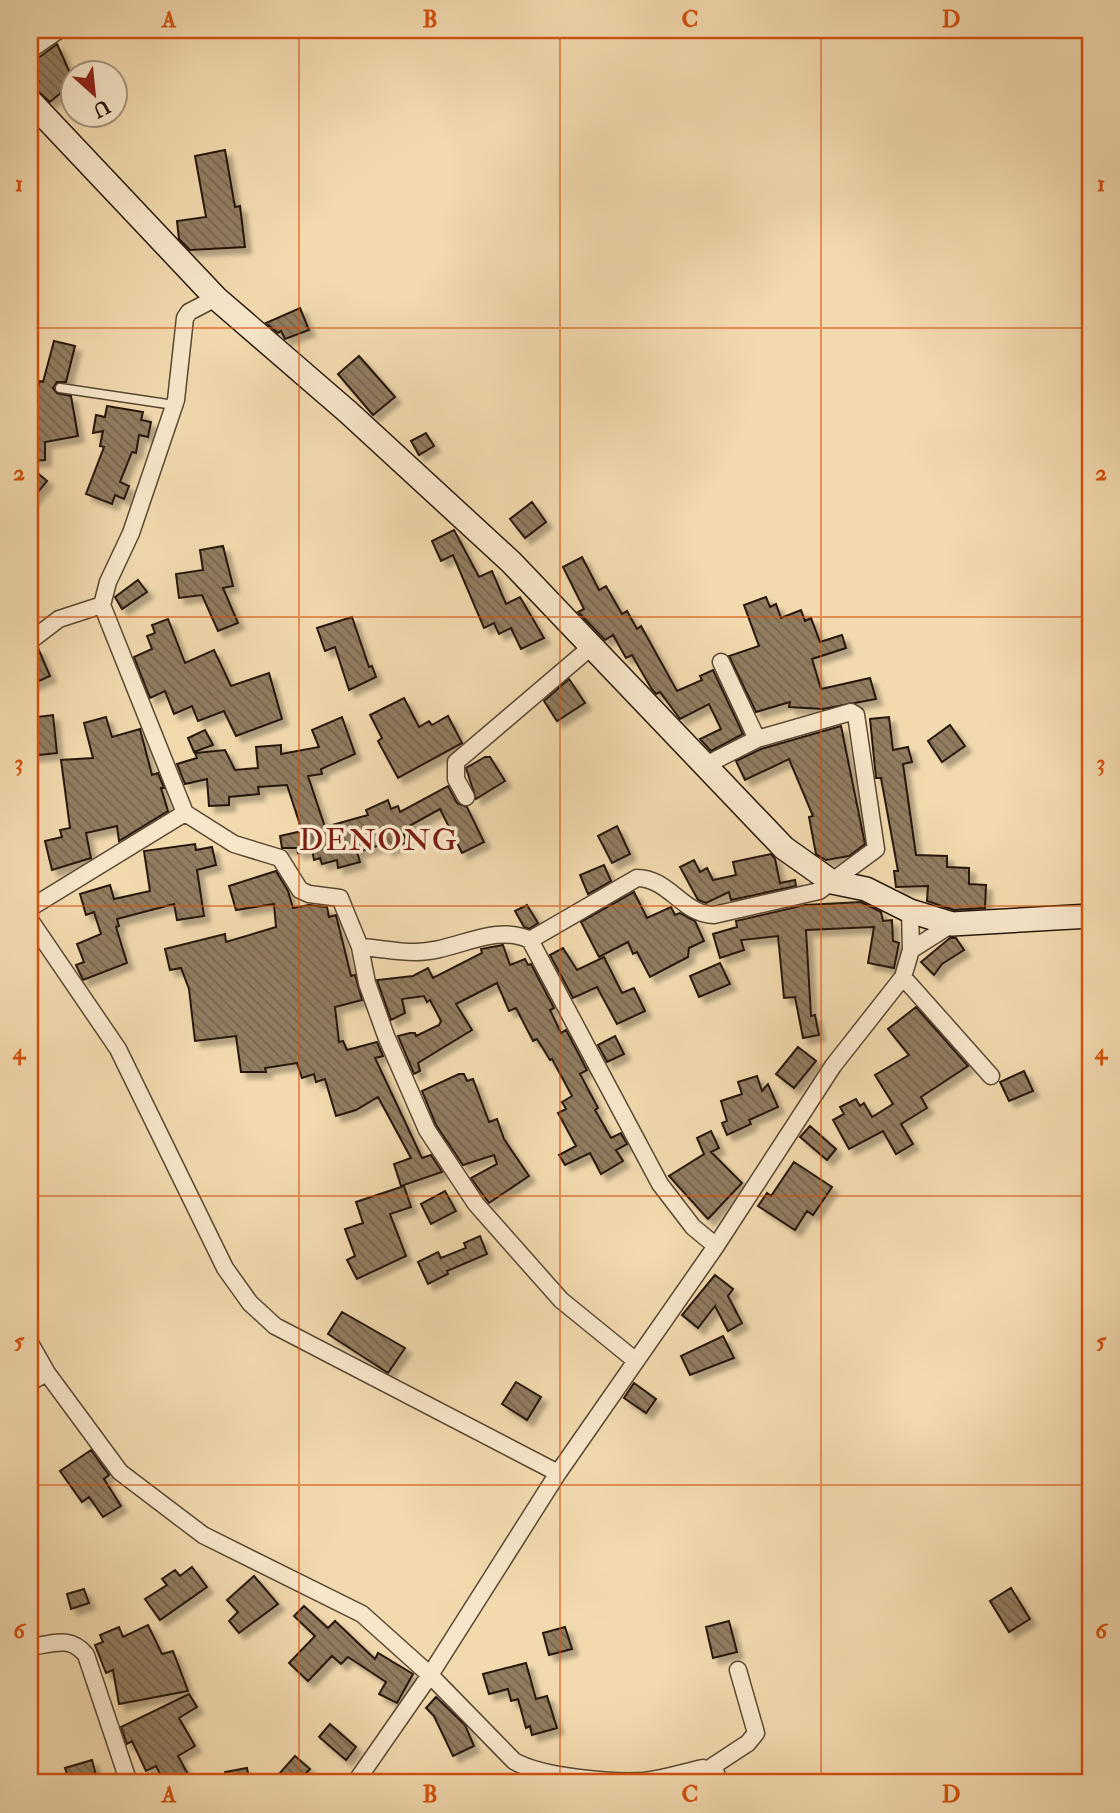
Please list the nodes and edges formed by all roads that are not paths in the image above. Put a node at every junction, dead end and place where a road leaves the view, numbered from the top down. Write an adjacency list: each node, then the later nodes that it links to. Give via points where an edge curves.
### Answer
1 (59, 30): 2 (street)
2 (30, 50)
3 (30, 101): 4 (street)
4 (216, 298): 6 (street, via 185,318); 9 (street, via 496,548)
5 (60, 388): 6 (lane)
6 (174, 405): 7 (street)
7 (102, 606): 8 (street, via 59,619); 14 (street)
8 (30, 641)
9 (591, 647): 12 (street); 13 (street, via 456,762 456,779)
10 (721, 662): 11 (street)
11 (757, 739): 12 (street); 15 (street, via 846,712 856,715 877,844 873,853)
12 (704, 766): 15 (street, via 773,838)
13 (466, 797)
14 (185, 813): 16 (street); 22 (street, via 234,844 280,858 300,890 340,898)
15 (832, 882): 17 (street, via 866,889); 21 (street, via 819,891 708,915 657,880 637,878)
16 (30, 908)
17 (910, 911): 20 (street); 23 (street)
18 (1090, 916): 20 (street)
19 (30, 920): 31 (street, via 118,1049 225,1268 261,1314 275,1326)
20 (952, 924): 23 (street)
21 (530, 940): 22 (street, via 500,933 415,952); 26 (street, via 660,1184)
22 (360, 947): 28 (street, via 386,1036 442,1154 476,1204 561,1300)
23 (911, 950): 24 (street)
24 (903, 977): 25 (street); 26 (street, via 833,1066)
25 (991, 1076)
26 (716, 1247): 28 (street)
27 (30, 1343): 29 (street)
28 (636, 1361): 31 (street)
29 (47, 1373): 30 (street); 34 (street, via 120,1472 203,1535 362,1614)
30 (30, 1382)
31 (558, 1473): 34 (street)
32 (30, 1647): 36 (street, via 67,1641 76,1643 86,1655)
33 (738, 1670): 35 (street, via 756,1733)
34 (430, 1675): 35 (street, via 526,1767 632,1781 712,1770); 37 (street)
35 (713, 1766): 38 (street)
36 (128, 1783)
37 (355, 1783)
38 (720, 1783)

